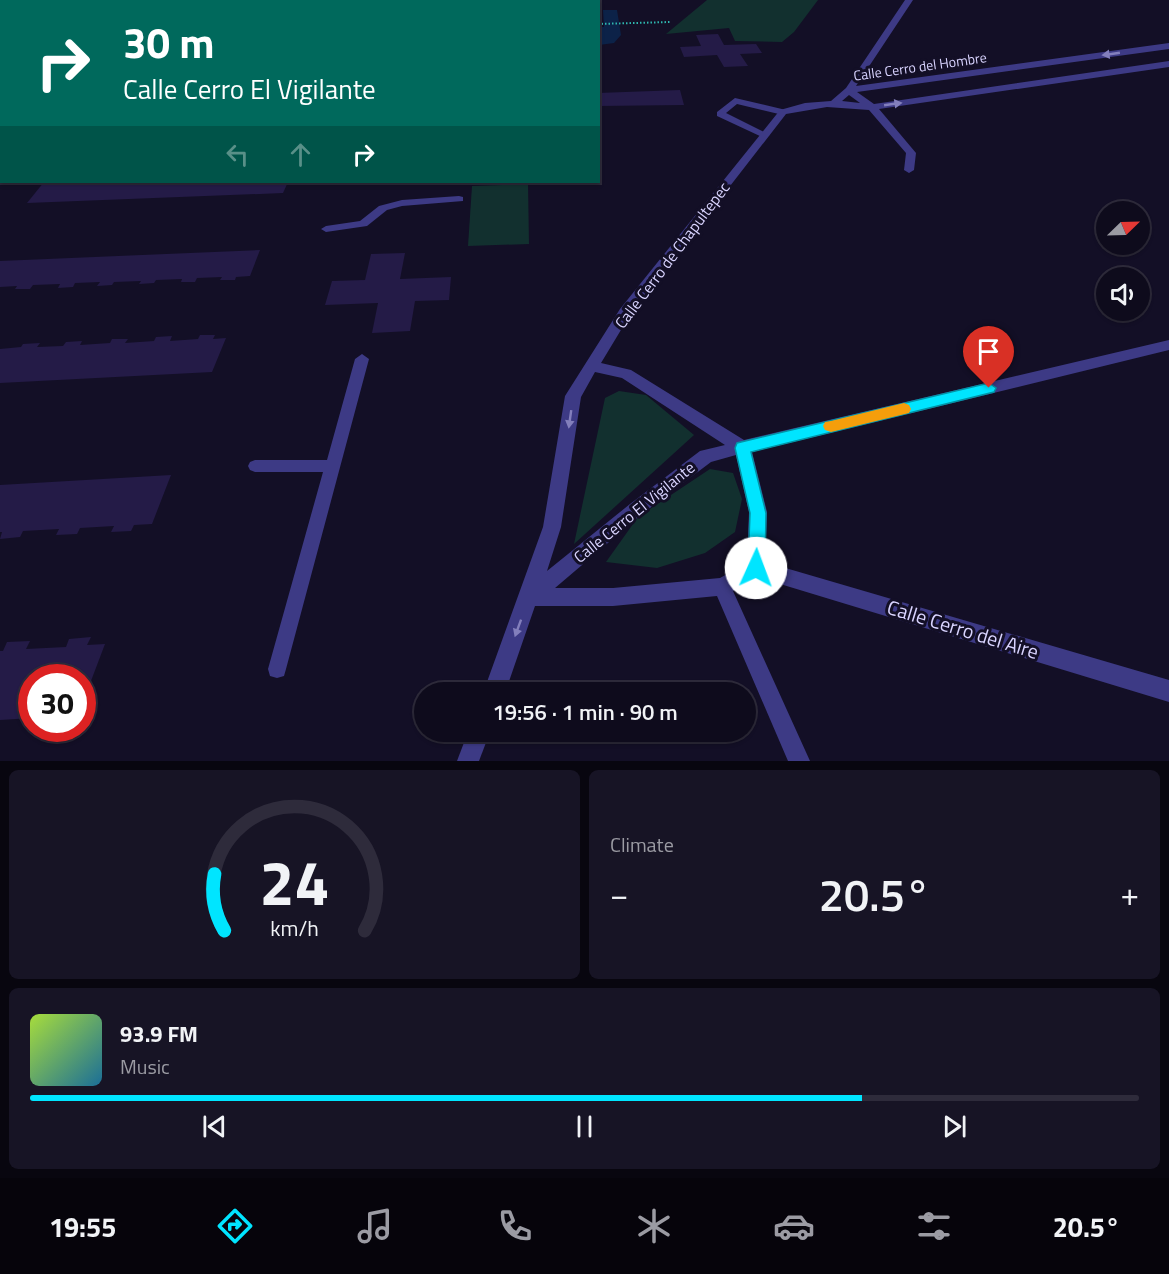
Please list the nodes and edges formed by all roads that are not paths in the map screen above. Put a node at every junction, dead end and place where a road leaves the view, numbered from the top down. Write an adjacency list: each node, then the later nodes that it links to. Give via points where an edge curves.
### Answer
1 (909, 0): 4 (street)
2 (1169, 46): 4 (street, Calle Cerro del Hombre, one-way to 4)
3 (1169, 63): 6 (street, Calle Cerro del Hombre, one-way to 3)
4 (849, 90): 5 (street, Calle Cerro del Hombre); 6 (street)
5 (835, 102): 6 (street, Calle Cerro del Hombre); 7 (street)
6 (872, 107): 9 (street, via 911,153)
7 (783, 112): 8 (street, Calle Cerro de Chapultepec); 8 (lane, via 735,101 720,114)
8 (765, 135): 14 (street, Calle Cerro de Chapultepec, via 625,312)
9 (909, 171)
10 (459, 199): 11 (lane, via 402,203 383,208 363,224)
11 (326, 229)
12 (1169, 345): 15 (street, Calle Cerro El Vigilante)
13 (362, 359): 17 (lane)
14 (593, 366): 15 (street, via 626,374); 20 (street, Calle Cerro de Chapultepec, one-way to 20, via 573,396 552,527)
15 (742, 448): 18 (street, via 758,513); 20 (street, Calle Cerro El Vigilante, via 706,456 684,471)
16 (255, 466): 17 (lane)
17 (332, 466): 21 (lane)
18 (756, 568): 19 (street); 23 (street, Calle Cerro del Aire)
19 (722, 587): 20 (street, via 613,597); 26 (street)
20 (529, 597): 22 (street, Calle Cerro de Chapultepec, one-way to 22)
21 (277, 669)
22 (498, 682)
23 (1169, 691)
24 (475, 742): 25 (street)
25 (468, 761)
26 (799, 761)

